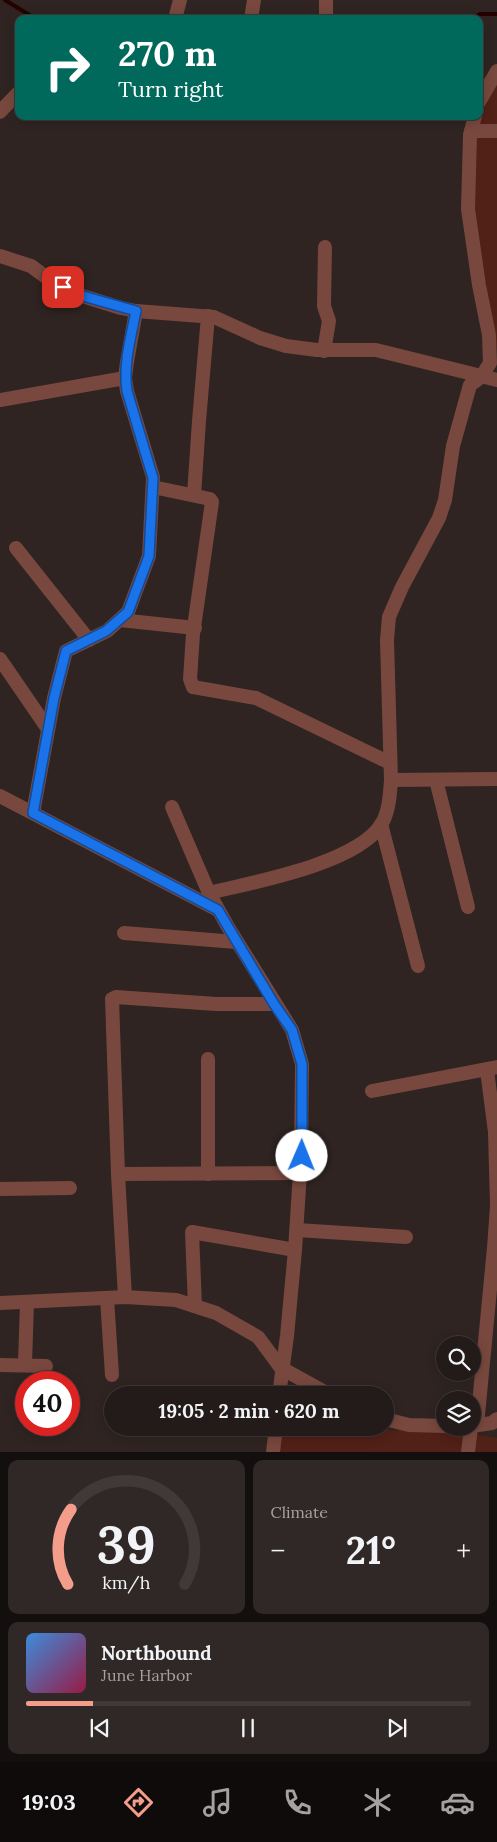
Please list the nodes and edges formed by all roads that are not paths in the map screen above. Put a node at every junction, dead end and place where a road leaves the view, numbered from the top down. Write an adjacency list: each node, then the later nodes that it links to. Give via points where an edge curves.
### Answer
1 (180, 0): 4 (street)
2 (254, 0): 5 (street)
3 (326, 0): 6 (street)
4 (177, 15)
5 (251, 15)
6 (326, 15)
7 (497, 71): 8 (street)
8 (483, 95)
9 (15, 96): 10 (street)
10 (0, 112)
11 (473, 120): 12 (street)
12 (471, 131): 13 (street); 19 (street, via 468,209 489,335 490,363)
13 (497, 131)
14 (325, 247): 18 (street, via 324,306 329,320)
15 (0, 256): 16 (street, via 31,266 76,294)
16 (136, 311): 17 (street); 20 (street)
17 (208, 316): 18 (street, via 286,346); 24 (street)
18 (324, 350): 19 (street, via 376,350)
19 (481, 377): 21 (street); 31 (street, via 470,385 464,404 453,446 445,500 389,617)
20 (125, 378): 22 (street); 23 (street, via 151,469)
21 (497, 380)
22 (0, 400)
23 (153, 487): 24 (street); 26 (street, via 149,556 128,612)
24 (194, 495): 27 (street, via 210,498 212,502)
25 (16, 548): 28 (street)
26 (120, 620): 27 (street); 28 (street)
27 (194, 628): 31 (street, via 190,679 193,687 256,698)
28 (88, 640): 30 (street, via 66,651)
29 (0, 659): 30 (street)
30 (48, 730): 37 (street)
31 (390, 763): 33 (street)
32 (497, 779): 34 (street)
33 (390, 780): 34 (street); 38 (street, via 390,798)
34 (436, 780): 40 (street)
35 (0, 796): 37 (street)
36 (172, 807): 39 (street)
37 (33, 813): 41 (street)
38 (381, 824): 39 (street, via 364,842 338,857); 44 (street)
39 (209, 893): 41 (street)
40 (468, 907)
41 (218, 910): 43 (street)
42 (124, 932): 43 (street)
43 (236, 942): 45 (street)
44 (418, 966)
45 (274, 1004): 49 (street, via 292,1030 302,1064); 50 (street, via 112,999)
46 (208, 1059): 51 (street)
47 (492, 1068): 48 (street); 57 (street, via 497,1206)
48 (372, 1091)
49 (300, 1173): 51 (street); 54 (street)
50 (118, 1174): 51 (street); 59 (street)
51 (208, 1174)
52 (70, 1188): 53 (street)
53 (0, 1189)
54 (297, 1230): 55 (street); 56 (street)
55 (406, 1237)
56 (295, 1250): 62 (street, via 192,1232); 66 (street)
57 (494, 1270): 70 (street)
58 (107, 1298): 59 (street); 60 (street); 67 (street)
59 (125, 1298): 62 (street, via 176,1300)
60 (27, 1302): 61 (street); 63 (street)
61 (0, 1303)
62 (195, 1306): 66 (street, via 216,1313 258,1337)
63 (25, 1364): 64 (street); 65 (street)
64 (0, 1365)
65 (46, 1366)
66 (281, 1368): 68 (street); 69 (street)
67 (112, 1375)
68 (280, 1386)
69 (314, 1386)
70 (478, 1391)
71 (497, 1419): 73 (street)
72 (394, 1421): 74 (street)
73 (481, 1424)
74 (436, 1426)
75 (275, 1436): 77 (street)
76 (471, 1436): 78 (street)
77 (273, 1452)
78 (468, 1452)

